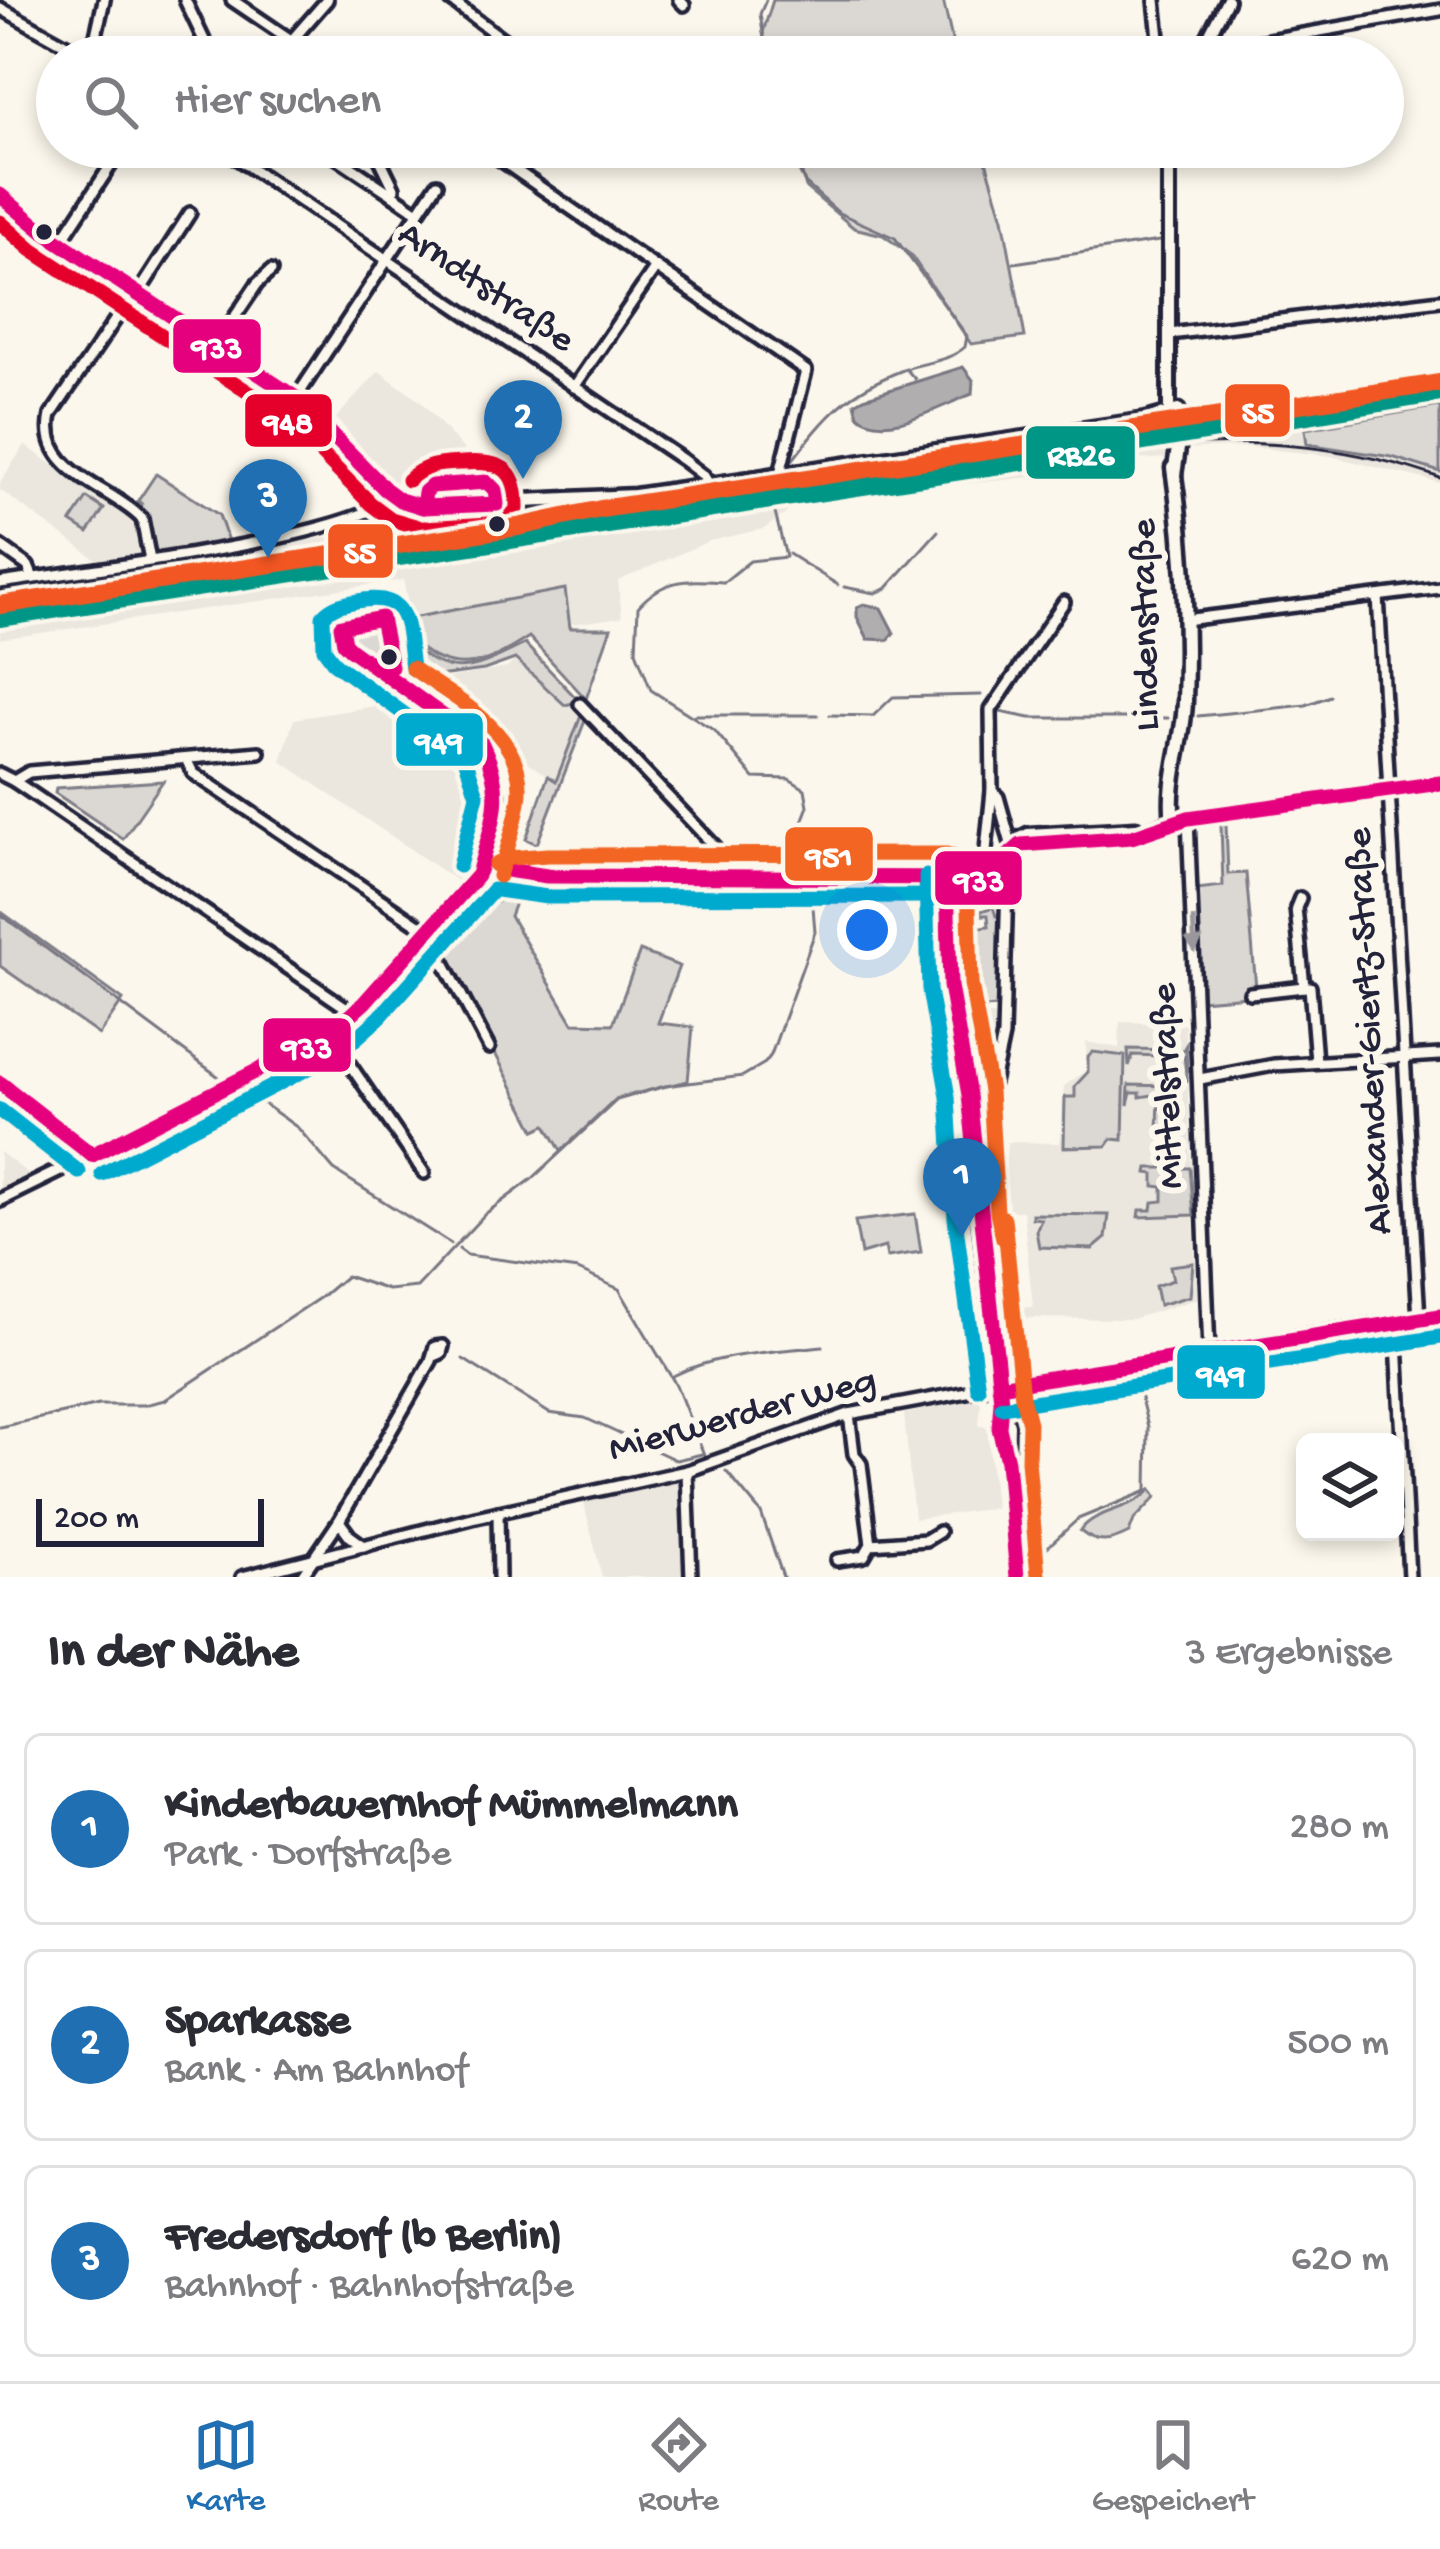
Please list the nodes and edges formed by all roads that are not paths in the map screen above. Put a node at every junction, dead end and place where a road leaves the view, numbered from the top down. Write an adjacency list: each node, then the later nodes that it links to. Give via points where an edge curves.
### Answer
1 (104, 0): 11 (street)
2 (185, 0): 12 (street)
3 (232, 0): 13 (street)
4 (327, 0): 14 (street)
5 (450, 0): 15 (street)
6 (1155, 0): 16 (street)
7 (1227, 0): 17 (street)
8 (0, 8): 10 (street)
9 (1440, 10): 18 (street)
10 (51, 36)
11 (95, 36)
12 (202, 36)
13 (286, 36)
14 (296, 36)
15 (503, 36)
16 (1159, 36)
17 (1209, 36)
18 (1293, 36)
19 (108, 168): 30 (street)
20 (251, 168): 31 (street, Arndtstraße)
21 (352, 168): 27 (street)
22 (384, 168): 27 (street)
23 (513, 168): 32 (street)
24 (1169, 168): 36 (street)
25 (437, 184): 28 (street)
26 (0, 195): 30 (main road)
27 (393, 195): 28 (street)
28 (418, 212): 31 (street)
29 (190, 213): 34 (street)
30 (60, 243): 34 (main road)
31 (387, 260): 38 (street, Arndtstraße); 39 (street)
32 (654, 270): 38 (street); 41 (street, via 806,371)
33 (272, 271): 37 (street)
34 (136, 293): 37 (main road); 45 (street, via 49,429 61,461 142,519)
35 (1440, 299): 36 (street)
36 (1170, 334): 40 (street)
37 (216, 345): 39 (main road)
38 (574, 387): 42 (street, Arndtstraße)
39 (296, 398): 43 (main road)
40 (1173, 412): 41 (main road); 51 (main road, Lindenstraße, via 1181,428 1174,475)
41 (778, 477): 42 (main road)
42 (710, 487): 43 (main road, via 423,507)
43 (392, 496): 45 (street, via 330,525)
44 (0, 546): 46 (street)
45 (150, 560): 46 (street)
46 (33, 578): 47 (street)
47 (0, 583)
48 (1440, 588): 49 (street)
49 (1378, 596): 51 (street); 59 (street, Alexander-Giertz-Straße)
50 (1064, 602): 60 (street, via 991,710)
51 (1184, 620): 62 (main road, Lindenstraße, via 1185,710 1172,797)
52 (344, 644): 61 (street, via 482,744 499,788)
53 (580, 704): 69 (street, via 724,856)
54 (259, 752): 55 (street)
55 (186, 759): 57 (street, via 29,772); 76 (street, via 193,773)
56 (0, 774): 57 (street)
57 (14, 781): 79 (street)
58 (1440, 783): 59 (street)
59 (1388, 790): 62 (street); 82 (street, Alexander-Giertz-Straße)
60 (992, 791): 63 (street); 64 (street)
61 (493, 820): 65 (street); 66 (street)
62 (1180, 820): 63 (main road, via 1132,837); 85 (street, Mittelstraße, one-way to 85)
63 (1013, 848): 64 (main road)
64 (994, 862): 67 (main road, via 983,878); 71 (street)
65 (499, 868): 66 (street); 68 (street); 70 (street)
66 (478, 873): 72 (street); 74 (street)
67 (947, 875): 69 (street); 87 (main road, via 950,986)
68 (547, 876): 69 (street); 70 (street)
69 (732, 878)
70 (504, 884): 72 (street, via 495,894)
71 (1007, 884): 75 (street, via 986,886); 88 (street, via 1004,1036)
72 (483, 892): 74 (street)
73 (1300, 898): 77 (street)
74 (452, 905): 76 (street)
75 (958, 905)
76 (426, 934): 79 (street); 81 (street)
77 (1304, 987): 78 (street); 84 (street)
78 (1250, 993)
79 (354, 1013): 80 (street)
80 (329, 1034): 90 (street); 91 (street)
81 (489, 1048)
82 (1406, 1054): 83 (street); 84 (street); 94 (street, Alexander-Giertz-Straße)
83 (1440, 1055)
84 (1316, 1061): 85 (street)
85 (1200, 1079): 96 (street, Mittelstraße)
86 (0, 1082): 90 (street)
87 (969, 1095): 88 (street); 89 (main road)
88 (992, 1096): 89 (street)
89 (973, 1146): 98 (main road)
90 (92, 1155): 92 (street)
91 (424, 1172)
92 (0, 1200)
93 (1440, 1316): 94 (street)
94 (1419, 1319): 95 (street)
95 (1396, 1322): 96 (street); 113 (street)
96 (1209, 1352): 98 (street)
97 (434, 1355): 102 (street)
98 (999, 1386): 99 (street, Mierwerder Weg); 112 (main road)
99 (849, 1414): 100 (street, Mierwerder Weg); 104 (street)
100 (687, 1471): 101 (street, Mierwerder Weg); 111 (street)
101 (498, 1512): 105 (street, Mierwerder Weg); 110 (street)
102 (339, 1521): 105 (street); 106 (street)
103 (939, 1532): 104 (street)
104 (871, 1544): 107 (street, via 864,1556)
105 (364, 1546): 106 (street, Mierwerder Weg)
106 (313, 1558): 108 (street, Mierwerder Weg); 109 (street)
107 (837, 1560)
108 (242, 1577)
109 (301, 1577)
110 (499, 1577)
111 (692, 1577)
112 (1017, 1577)
113 (1408, 1577)

